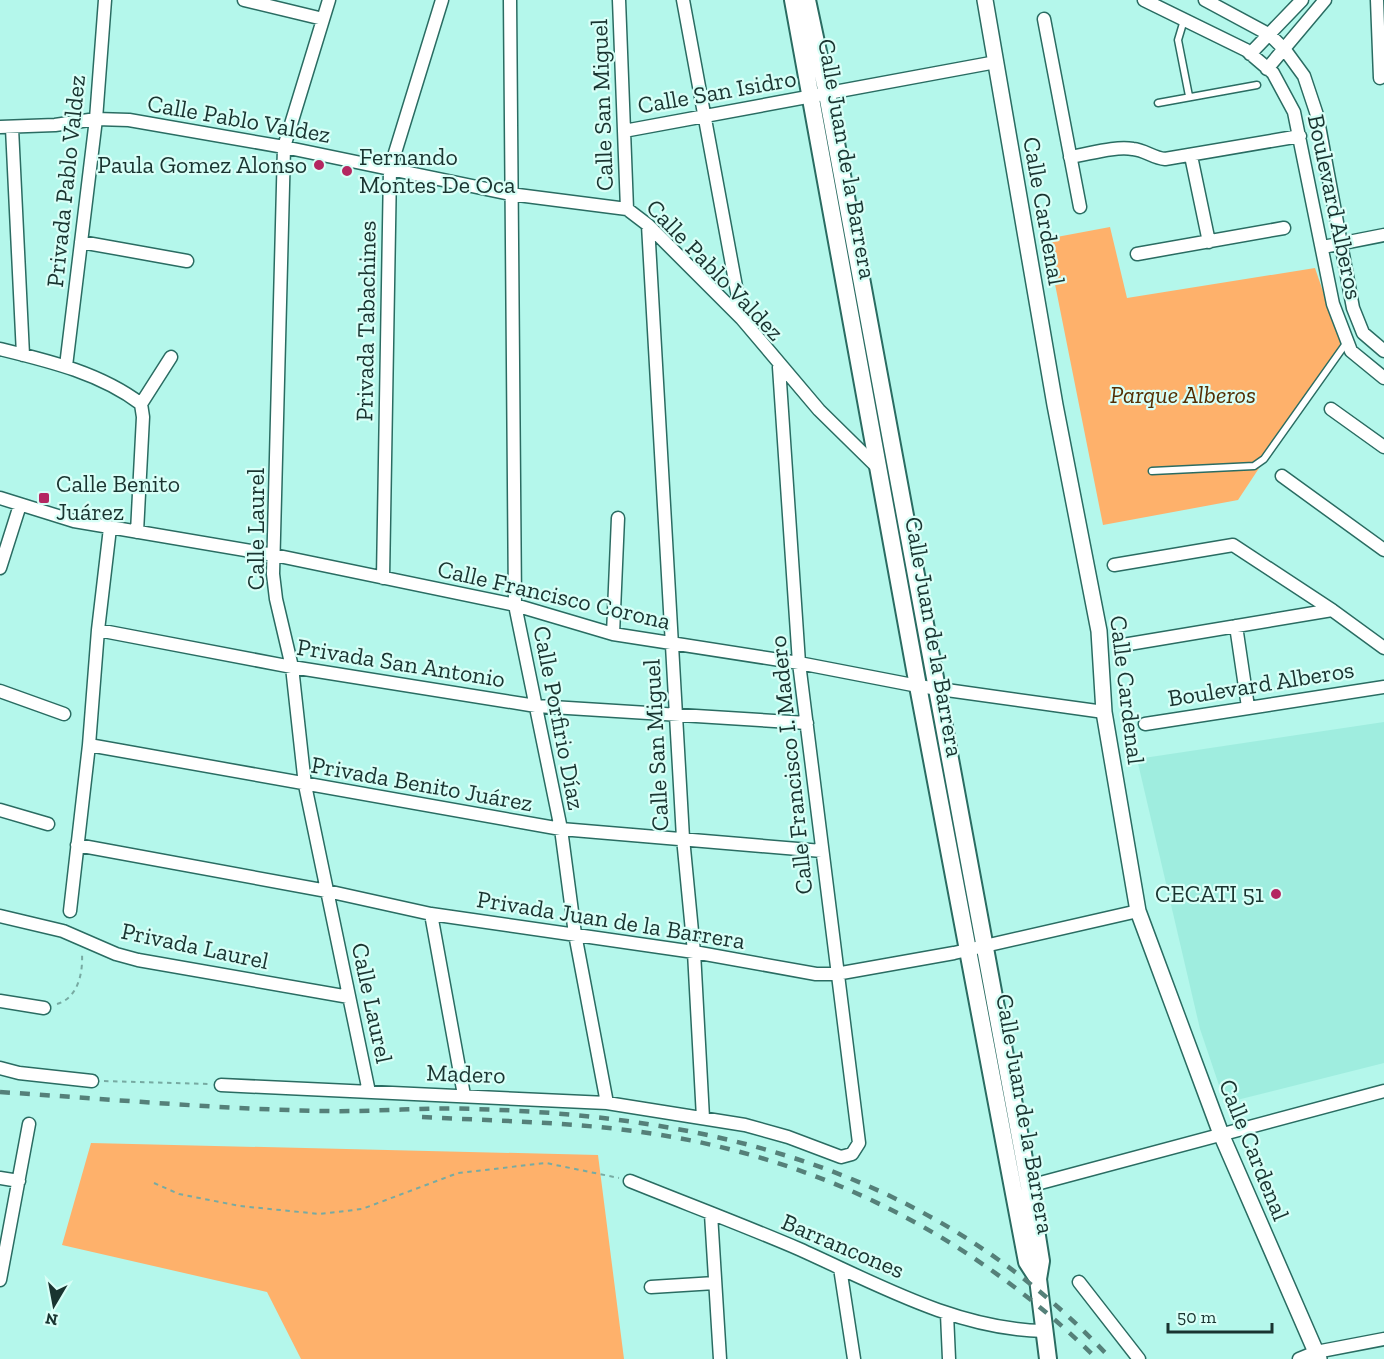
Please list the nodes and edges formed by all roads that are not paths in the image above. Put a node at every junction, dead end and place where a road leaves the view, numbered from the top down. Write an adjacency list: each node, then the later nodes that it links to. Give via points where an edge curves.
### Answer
1 (105, 0): 31 (street, Privada Pablo Valdez)
2 (244, 0): 17 (street)
3 (329, 0): 17 (street, Calle Laurel)
4 (442, 0): 38 (street, Privada Tabachines)
5 (510, 0): 39 (street, Calle Porfirio Díaz)
6 (619, 0): 33 (street, Calle San Miguel)
7 (683, 0): 30 (street)
8 (793, 0): 27 (main road, Calle Juan de la Barrera)
9 (807, 0): 27 (main road, Calle Juan de la Barrera)
10 (985, 0): 23 (street, Calle Cardenal)
11 (1144, 0): 19 (street, Boulevard Alberos)
12 (1205, 0): 16 (street, Boulevard Alberos)
13 (1302, 0): 20 (street)
14 (1325, 0): 21 (street)
15 (1377, 0): 25 (street)
16 (1225, 4): 20 (street, Boulevard Alberos)
17 (323, 19): 35 (street, Calle Laurel)
18 (1044, 19): 37 (street)
19 (1184, 20): 22 (street, Boulevard Alberos); 28 (lane, via 1178,40)
20 (1270, 35): 21 (street, Boulevard Alberos); 22 (street)
21 (1286, 50): 24 (street); 47 (street, Boulevard Alberos, via 1304,76 1317,115)
22 (1250, 54): 24 (street, Boulevard Alberos)
23 (996, 62): 27 (street, Calle San Isidro); 92 (street, Calle Cardenal, via 1055,405 1099,631)
24 (1267, 69): 34 (street, Boulevard Alberos, via 1294,112)
25 (1380, 78)
26 (1257, 85): 28 (lane)
27 (820, 95): 30 (street, Calle San Isidro); 63 (main road, Calle Juan de la Barrera)
28 (1189, 96): 29 (lane)
29 (1158, 103)
30 (704, 116): 33 (street, Calle San Isidro); 51 (street)
31 (96, 119): 32 (street, Calle Pablo Valdez); 35 (street, Calle Pablo Valdez, via 129,120); 45 (street, Privada Pablo Valdez)
32 (6, 127): 55 (street)
33 (624, 131): 41 (street, Calle San Miguel)
34 (1300, 136): 36 (street); 48 (street, Boulevard Alberos)
35 (284, 147): 38 (street, Calle Pablo Valdez); 72 (street, Calle Laurel)
36 (1191, 156): 37 (street, via 1154,158 1130,148); 46 (street)
37 (1070, 157): 40 (street)
38 (390, 169): 39 (street, Calle Pablo Valdez); 75 (street, Privada Tabachines)
39 (510, 194): 41 (street, Calle Pablo Valdez); 76 (street, Calle Porfirio Díaz)
40 (1080, 207)
41 (627, 209): 42 (street, Calle Pablo Valdez)
42 (648, 225): 51 (street, Calle Pablo Valdez); 81 (street, Calle San Miguel)
43 (1284, 228): 46 (street)
44 (1384, 235): 47 (street)
45 (81, 242): 50 (street); 57 (street, Privada Pablo Valdez)
46 (1209, 243): 49 (street)
47 (1341, 243): 48 (street); 54 (street, Boulevard Alberos, via 1353,308 1363,333)
48 (1323, 247): 52 (street, Boulevard Alberos, via 1333,304)
49 (1137, 254)
50 (187, 261)
51 (742, 319): 58 (street, Calle Pablo Valdez)
52 (1347, 341): 59 (street, Boulevard Alberos, via 1351,351); 64 (lane, via 1264,459 1254,466)
53 (0, 349): 55 (street)
54 (1384, 351)
55 (23, 355): 57 (street)
56 (171, 357): 60 (street)
57 (66, 366): 60 (street, via 126,393)
58 (779, 367): 63 (street, Calle Pablo Valdez); 84 (street, Calle Francisco I. Madero)
59 (1384, 378)
60 (141, 404): 70 (street)
61 (1331, 409): 62 (street)
62 (1384, 447)
63 (887, 469): 86 (main road, Calle Juan de la Barrera); 87 (main road, Calle Juan de la Barrera)
64 (1152, 471)
65 (1282, 476): 71 (street)
66 (0, 498): 67 (street, Calle Francisco Corona)
67 (20, 505): 69 (street, Calle Francisco Corona); 74 (street)
68 (618, 518): 80 (street)
69 (110, 528): 70 (street, Calle Francisco Corona); 79 (street)
70 (137, 532): 72 (street, Calle Francisco Corona)
71 (1384, 550)
72 (274, 555): 75 (street, Calle Francisco Corona); 85 (street, Calle Laurel, via 276,599)
73 (1114, 565): 77 (street, via 1233,545)
74 (0, 568)
75 (383, 578): 76 (street, Calle Francisco Corona)
76 (515, 605): 80 (street, Calle Francisco Corona); 90 (street, Calle Porfirio Díaz)
77 (1332, 610): 78 (street); 83 (street)
78 (1236, 626): 82 (street); 91 (street)
79 (98, 630): 85 (street, Privada San Antonio); 97 (street)
80 (613, 634): 81 (street, Calle Francisco Corona)
81 (671, 645): 84 (street, Calle Francisco Corona); 94 (street, Calle San Miguel)
82 (1123, 645)
83 (1384, 648)
84 (799, 663): 86 (street, Calle Francisco Corona); 95 (street, Calle Francisco I. Madero)
85 (292, 667): 90 (street, Privada San Antonio); 98 (street, Calle Laurel)
86 (918, 686): 87 (street, Calle Francisco Corona); 111 (main road, Calle Juan de la Barrera)
87 (936, 686): 92 (street, Calle Francisco Corona); 111 (main road, Calle Juan de la Barrera)
88 (1384, 687): 91 (street, Boulevard Alberos)
89 (0, 691): 93 (street)
90 (536, 706): 94 (street, Privada San Antonio); 101 (street, Calle Porfirio Díaz)
91 (1248, 707): 96 (street, Boulevard Alberos)
92 (1104, 712): 106 (street, Calle Cardenal)
93 (64, 714)
94 (675, 715): 95 (street, Privada San Antonio); 102 (street, Calle San Miguel)
95 (807, 723): 104 (street, Calle Francisco I. Madero)
96 (1145, 724)
97 (89, 745): 98 (street, Privada Benito Juárez); 103 (street)
98 (305, 785): 101 (street, Privada Benito Juárez); 105 (street, Calle Laurel)
99 (0, 810): 100 (street)
100 (48, 824)
101 (561, 829): 102 (street, Privada Benito Juárez); 110 (street, Calle Porfirio Díaz)
102 (683, 838): 104 (street, Privada Benito Juárez); 112 (street, Calle San Miguel)
103 (77, 844): 105 (street, Privada Juan de la Barrera); 107 (street)
104 (822, 851): 113 (street, Calle Francisco I. Madero)
105 (327, 891): 108 (street, Privada Juan de la Barrera); 114 (street, Calle Laurel)
106 (1138, 910): 111 (street, Privada Juan de la Barrera); 126 (street, Calle Cardenal)
107 (70, 911)
108 (431, 914): 110 (street, Privada Juan de la Barrera); 122 (street)
109 (0, 916): 114 (street, Privada Laurel, via 63,931 138,960)
110 (575, 934): 112 (street, Privada Juan de la Barrera); 123 (street, Calle Porfirio Díaz)
111 (977, 948): 113 (street, Privada Juan de la Barrera); 131 (main road, Calle Juan de la Barrera); 134 (main road, Calle Juan de la Barrera, via 1027,1262)
112 (694, 952): 113 (street, Privada Juan de la Barrera, via 806,973); 124 (street, Calle San Miguel)
113 (836, 974): 127 (street, Calle Francisco I. Madero, via 859,1143)
114 (349, 997): 121 (street, Calle Laurel)
115 (0, 1001): 116 (street)
116 (44, 1008)
117 (0, 1068): 118 (street)
118 (93, 1081)
119 (221, 1085): 121 (street, Madero)
120 (1384, 1091): 126 (street)
121 (369, 1092): 122 (street, Madero)
122 (464, 1095): 123 (street, Madero)
123 (608, 1103): 124 (street, Madero)
124 (703, 1118): 127 (street, Madero, via 788,1137 842,1157)
125 (29, 1124): 129 (street)
126 (1221, 1134): 131 (street); 142 (street, Calle Cardenal)
127 (852, 1154)
128 (0, 1178): 129 (street)
129 (19, 1181): 135 (street)
130 (630, 1181): 132 (street, Barrancones)
131 (1029, 1186): 134 (main road, Calle Juan de la Barrera, via 1041,1261)
132 (711, 1214): 133 (street, Barrancones); 137 (street)
133 (840, 1268): 139 (street, Barrancones); 144 (street)
134 (1038, 1279): 140 (main road, Calle Juan de la Barrera)
135 (0, 1280)
136 (1079, 1282): 147 (street)
137 (715, 1283): 138 (street); 143 (street)
138 (651, 1287)
139 (947, 1314): 140 (street, Barrancones, via 1011,1330); 145 (street)
140 (1043, 1331): 146 (main road, Calle Juan de la Barrera)
141 (1384, 1339): 142 (street)
142 (1317, 1356): 148 (street)
143 (720, 1359)
144 (854, 1359)
145 (949, 1359)
146 (1048, 1359)
147 (1139, 1359)
148 (1299, 1359)

